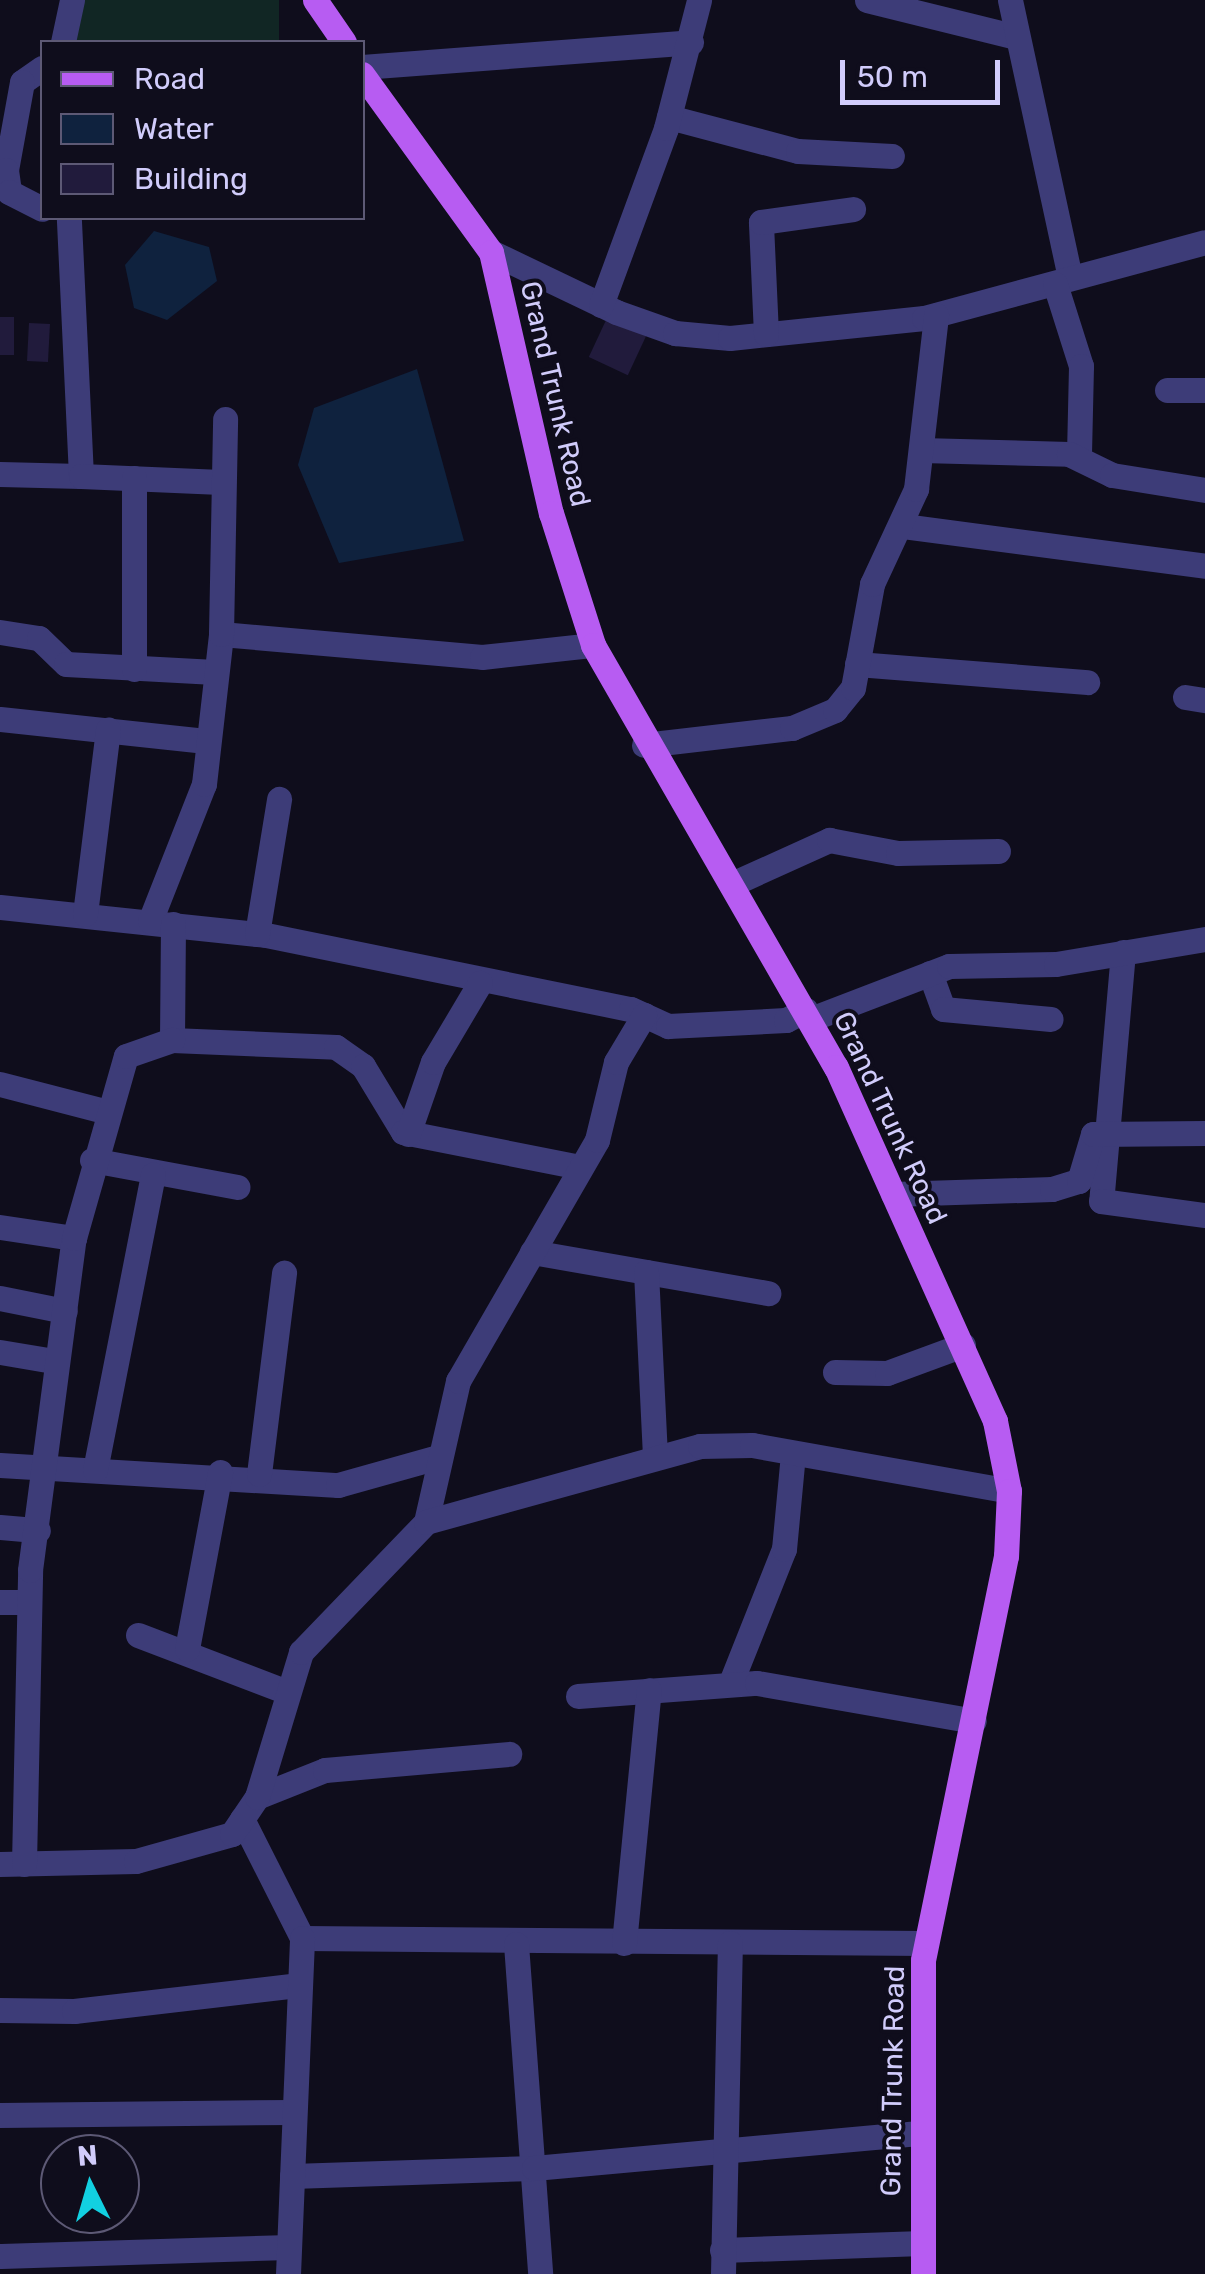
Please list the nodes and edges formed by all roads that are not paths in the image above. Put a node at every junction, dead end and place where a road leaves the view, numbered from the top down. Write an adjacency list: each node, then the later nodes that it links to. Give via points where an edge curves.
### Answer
1 (72, 0): 7 (street)
2 (316, 0): 8 (main road)
3 (699, 0): 9 (street)
4 (867, 0): 6 (street)
5 (1010, 0): 6 (street)
6 (1016, 37): 21 (street)
7 (63, 40)
8 (343, 40)
9 (691, 42): 11 (street); 13 (street)
10 (40, 69): 15 (street, via 22,82)
11 (365, 70)
12 (365, 74): 20 (main road, Grand Trunk Road)
13 (670, 117): 14 (street, via 798,151); 22 (street)
14 (892, 156)
15 (3, 170): 16 (street, via 9,192)
16 (40, 209)
17 (853, 209): 24 (street, via 761,222)
18 (69, 220): 31 (street)
19 (1205, 242): 21 (street)
20 (490, 252): 22 (street); 39 (main road, Grand Trunk Road, via 552,514)
21 (1062, 281): 23 (street); 29 (street, via 1080,366)
22 (601, 305): 24 (street, via 675,333)
23 (936, 315): 24 (street); 28 (street)
24 (766, 334)
25 (1167, 390): 26 (street)
26 (1205, 390)
27 (225, 419): 33 (street)
28 (922, 450): 29 (street); 35 (street)
29 (1079, 457): 34 (street, via 1112,475)
30 (0, 474): 31 (street)
31 (81, 476): 32 (street)
32 (134, 478): 33 (street); 41 (street)
33 (221, 482): 38 (street)
34 (1205, 490)
35 (903, 526): 36 (street); 40 (street, via 872,584)
36 (1205, 566)
37 (0, 632): 41 (street, via 39,638 66,664)
38 (221, 634): 39 (street, via 482,657); 42 (street)
39 (593, 646): 47 (main road, Grand Trunk Road)
40 (856, 664): 43 (street); 47 (street, via 835,710 792,728)
41 (134, 668): 42 (street)
42 (215, 672): 46 (street)
43 (1087, 682)
44 (0, 720): 45 (street)
45 (108, 730): 46 (street); 52 (street)
46 (206, 741): 53 (street, via 204,784)
47 (644, 745): 50 (main road, Grand Trunk Road)
48 (279, 799): 54 (street)
49 (998, 851): 50 (street, via 898,852 830,840)
50 (732, 884): 60 (main road, Grand Trunk Road)
51 (0, 907): 52 (street)
52 (85, 914): 53 (street)
53 (162, 923): 54 (street); 62 (street)
54 (257, 934): 58 (street)
55 (1205, 938): 56 (street)
56 (1123, 952): 57 (street); 65 (street)
57 (930, 973): 60 (street); 61 (street, via 944,1009)
58 (480, 983): 59 (street); 66 (street, via 433,1062)
59 (644, 1015): 60 (street, via 668,1026); 69 (street, via 620,1052 607,1116)
60 (808, 1015): 72 (main road, Grand Trunk Road)
61 (1052, 1019)
62 (172, 1040): 64 (street, via 126,1056); 66 (street, via 336,1047 363,1066)
63 (0, 1084): 64 (street)
64 (108, 1112): 68 (street)
65 (1107, 1131): 67 (street); 72 (street, via 1093,1134 1071,1185); 73 (street, via 1101,1202)
66 (408, 1134): 69 (street)
67 (1205, 1134)
68 (92, 1160): 70 (street); 75 (street)
69 (580, 1167): 76 (street)
70 (153, 1175): 71 (street); 91 (street)
71 (238, 1186)
72 (894, 1194): 82 (main road, Grand Trunk Road)
73 (1205, 1215)
74 (0, 1227): 75 (street)
75 (74, 1238): 81 (street)
76 (532, 1252): 77 (street); 88 (street, via 458,1381)
77 (646, 1272): 79 (street); 87 (street)
78 (284, 1273): 93 (street)
79 (768, 1293)
80 (0, 1298): 81 (street)
81 (65, 1311): 84 (street)
82 (963, 1345): 85 (street, via 888,1373); 94 (main road, Grand Trunk Road, via 995,1421)
83 (0, 1352): 84 (street)
84 (54, 1361): 90 (street)
85 (835, 1372)
86 (793, 1454): 87 (street, via 700,1446); 94 (street); 103 (street, via 784,1548)
87 (655, 1457): 95 (street)
88 (434, 1458): 93 (street, via 338,1486); 95 (street)
89 (0, 1465): 90 (street)
90 (50, 1468): 91 (street); 97 (street)
91 (95, 1470): 92 (street)
92 (220, 1472): 93 (street); 101 (street)
93 (259, 1474)
94 (1008, 1492): 108 (main road, Grand Trunk Road)
95 (426, 1522): 105 (street, via 302,1652)
96 (0, 1527): 97 (street)
97 (38, 1530): 99 (street)
98 (0, 1602): 99 (street)
99 (28, 1602): 102 (street)
100 (138, 1635): 101 (street)
101 (187, 1649): 105 (street)
102 (12, 1654): 107 (street)
103 (731, 1682): 104 (street); 108 (street)
104 (649, 1690): 106 (street); 114 (street)
105 (287, 1692): 110 (street)
106 (578, 1696)
107 (10, 1712): 111 (street)
108 (974, 1720): 115 (main road, Grand Trunk Road)
109 (508, 1754): 110 (street, via 325,1770)
110 (249, 1808): 111 (street, via 232,1834 168,1854); 112 (street)
111 (12, 1864)
112 (302, 1938): 116 (street); 117 (street)
113 (730, 1942): 114 (street); 115 (street); 122 (street)
114 (624, 1943): 116 (street)
115 (926, 1943): 121 (main road, Grand Trunk Road)
116 (516, 1944): 123 (street)
117 (300, 1985): 118 (street, via 74,2011); 119 (street)
118 (0, 2010)
119 (294, 2112): 120 (street); 124 (street)
120 (0, 2115)
121 (920, 2132): 122 (street); 125 (main road, Grand Trunk Road)
122 (721, 2150): 123 (street); 128 (street)
123 (534, 2168): 124 (street); 130 (street)
124 (292, 2176): 126 (street)
125 (922, 2243): 128 (street); 131 (main road, Grand Trunk Road)
126 (289, 2247): 127 (street); 129 (street)
127 (1, 2256)
128 (722, 2262)
129 (288, 2274)
130 (540, 2274)
131 (923, 2274)

